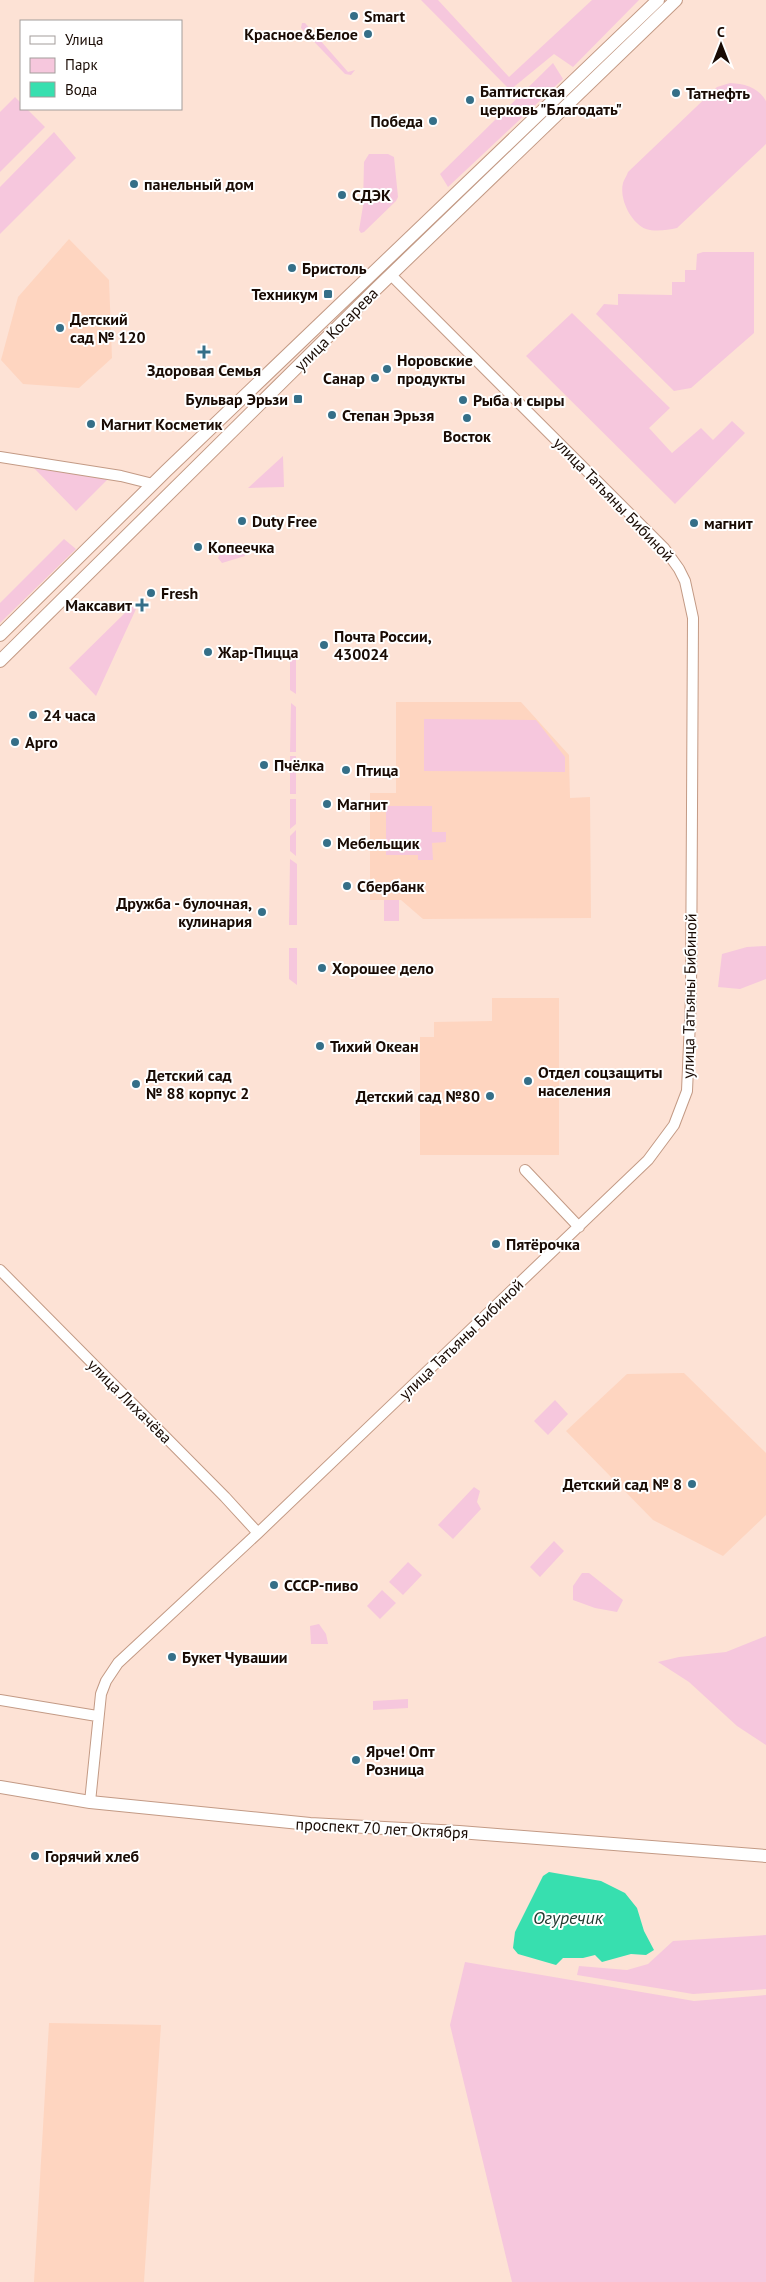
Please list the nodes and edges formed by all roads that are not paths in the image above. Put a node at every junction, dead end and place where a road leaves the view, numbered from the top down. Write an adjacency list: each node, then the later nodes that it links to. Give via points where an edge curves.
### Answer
1 (658, 0): 3 (main road, улица Косарева)
2 (676, 0): 4 (main road, улица Косарева)
3 (381, 265): 4 (main road); 6 (main road, улица Косарева)
4 (391, 275): 7 (main road, улица Косарева); 11 (street, улица Татьяны Бибиной, via 664,548 679,569 690,600 694,653 687,1091 665,1140)
5 (0, 457): 6 (street)
6 (153, 484): 7 (main road); 8 (main road, улица Косарева)
7 (166, 497): 9 (main road, улица Косарева)
8 (0, 636)
9 (0, 660)
10 (525, 1170): 11 (street)
11 (579, 1226): 13 (street, улица Татьяны Бибиной)
12 (0, 1270): 13 (street, улица Лихачёва)
13 (258, 1533): 15 (street, улица Татьяны Бибиной, via 118,1663 100,1694)
14 (0, 1700): 15 (street)
15 (97, 1716): 17 (street, улица Татьяны Бибиной)
16 (0, 1787): 17 (main road, проспект 70 лет Октября)
17 (90, 1802): 18 (main road, проспект 70 лет Октября, via 310,1824)
18 (766, 1856)

